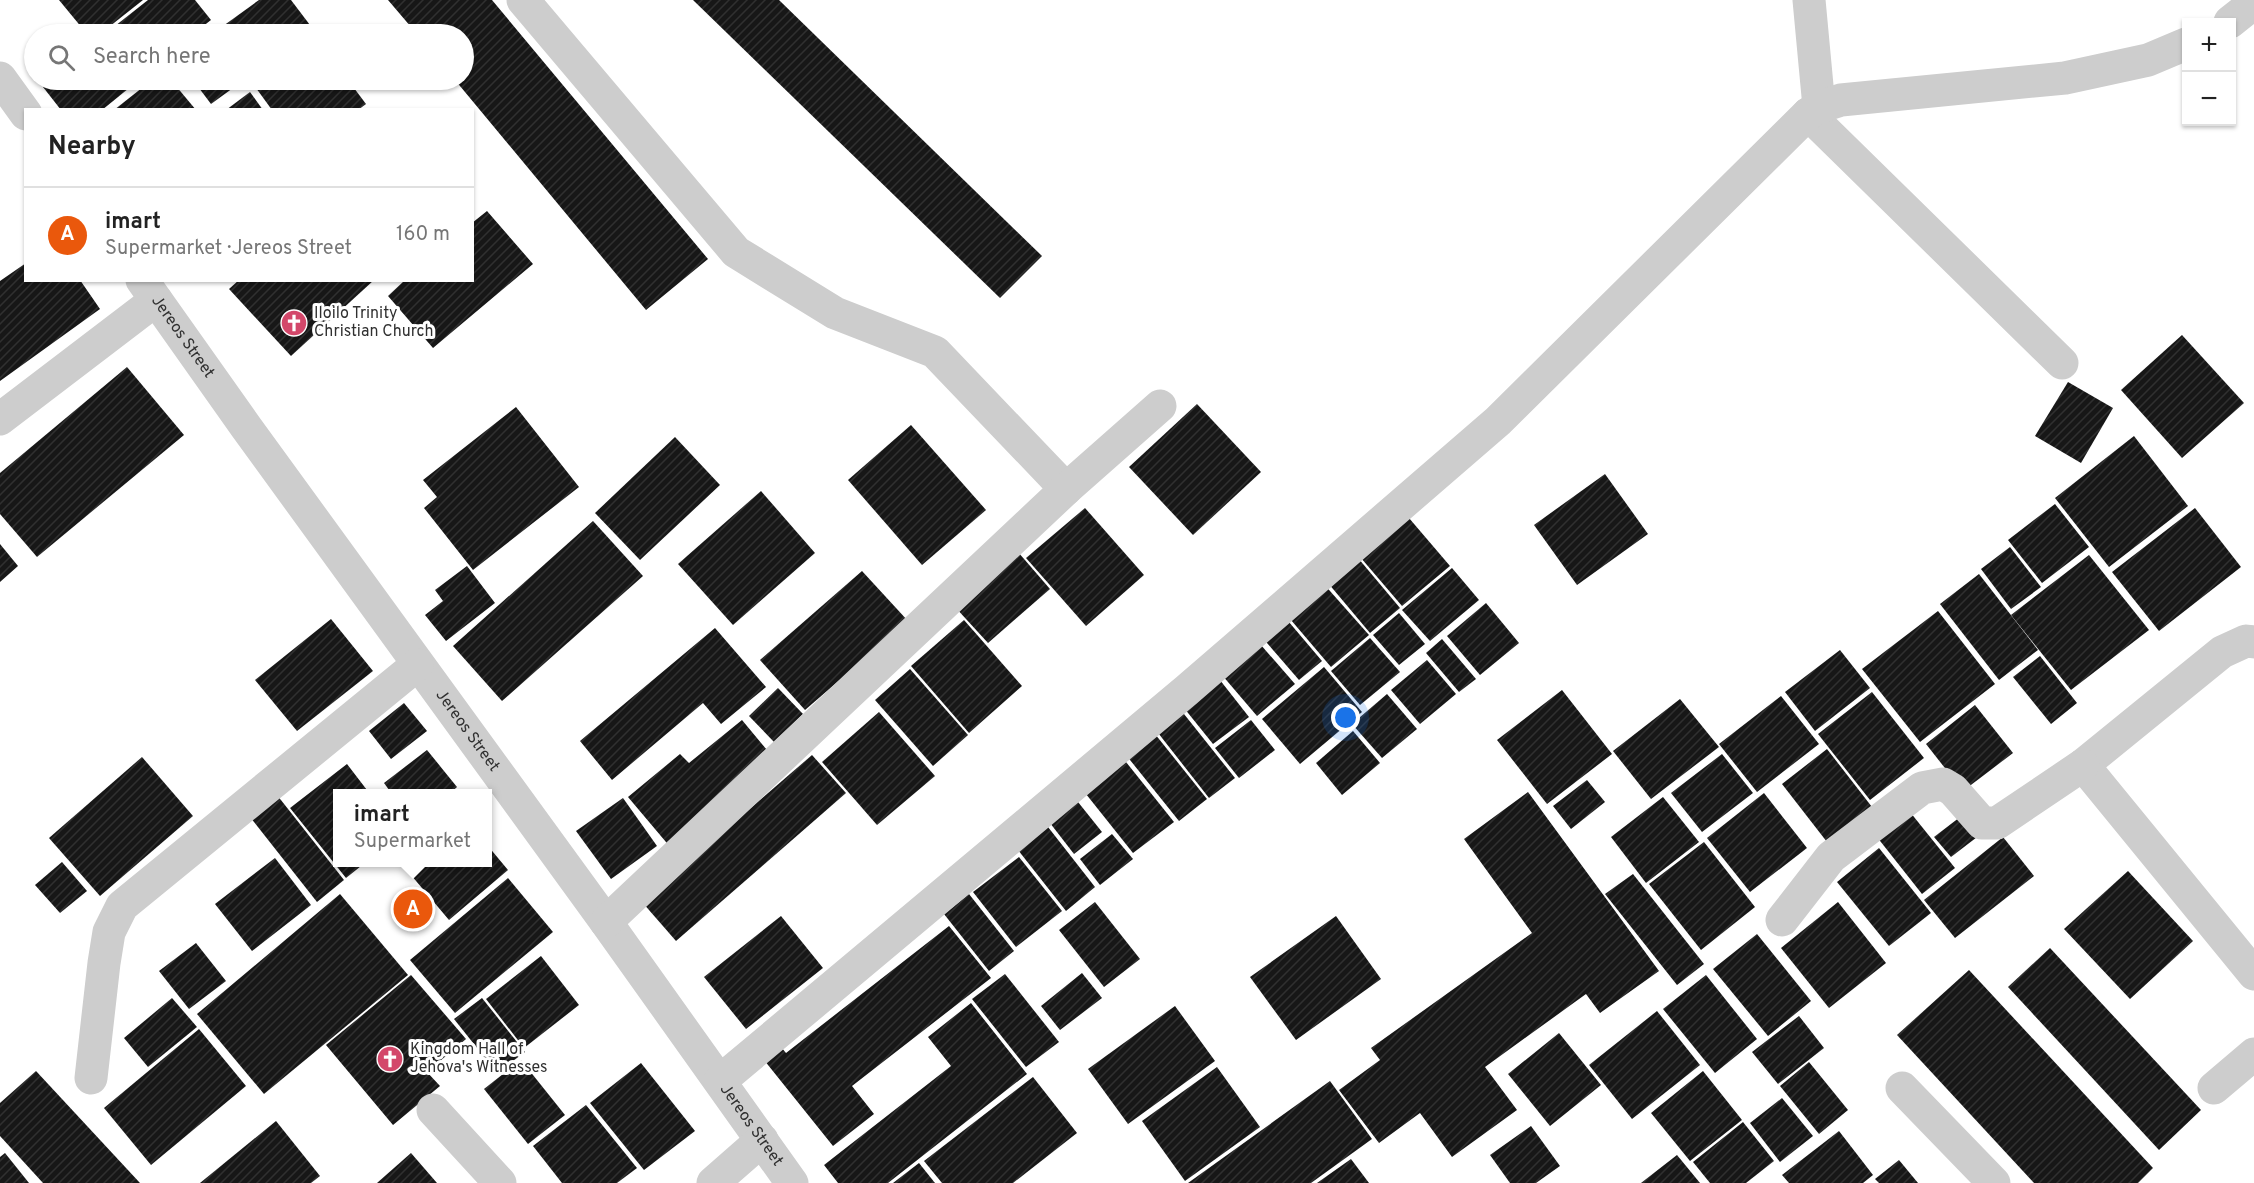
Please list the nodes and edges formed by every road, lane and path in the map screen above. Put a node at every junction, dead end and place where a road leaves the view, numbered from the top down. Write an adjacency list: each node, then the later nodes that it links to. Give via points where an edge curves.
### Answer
1 (523, 0): 13 (street, via 736,252 835,313 935,352)
2 (1809, 0): 7 (street)
3 (2254, 3): 4 (street)
4 (2235, 18)
5 (2182, 46): 7 (street, via 2148,60 2065,78 1841,100)
6 (0, 78): 8 (street)
7 (1813, 110): 10 (street); 22 (street, via 1498,422 1187,690)
8 (24, 111)
9 (149, 290): 12 (street); 15 (street, Jereos Street)
10 (2062, 363)
11 (1160, 406): 13 (street)
12 (0, 419)
13 (1066, 489): 18 (street)
14 (2254, 642): 16 (street, via 2246,641 2222,652)
15 (417, 665): 18 (street, Jereos Street); 21 (street, via 122,906 110,932 104,963)
16 (2083, 765): 17 (street, via 1997,823 1982,823 1943,784 1922,788 1831,857); 19 (street)
17 (1782, 920)
18 (606, 922): 22 (street, Jereos Street)
19 (2254, 974)
20 (2254, 1054): 24 (street)
21 (91, 1078)
22 (720, 1081): 26 (street, Jereos Street)
23 (1902, 1088): 30 (street)
24 (2214, 1088)
25 (433, 1110): 27 (street)
26 (762, 1140): 28 (street); 29 (street, Jereos Street)
27 (500, 1183)
28 (713, 1183)
29 (792, 1183)
30 (1994, 1183)

